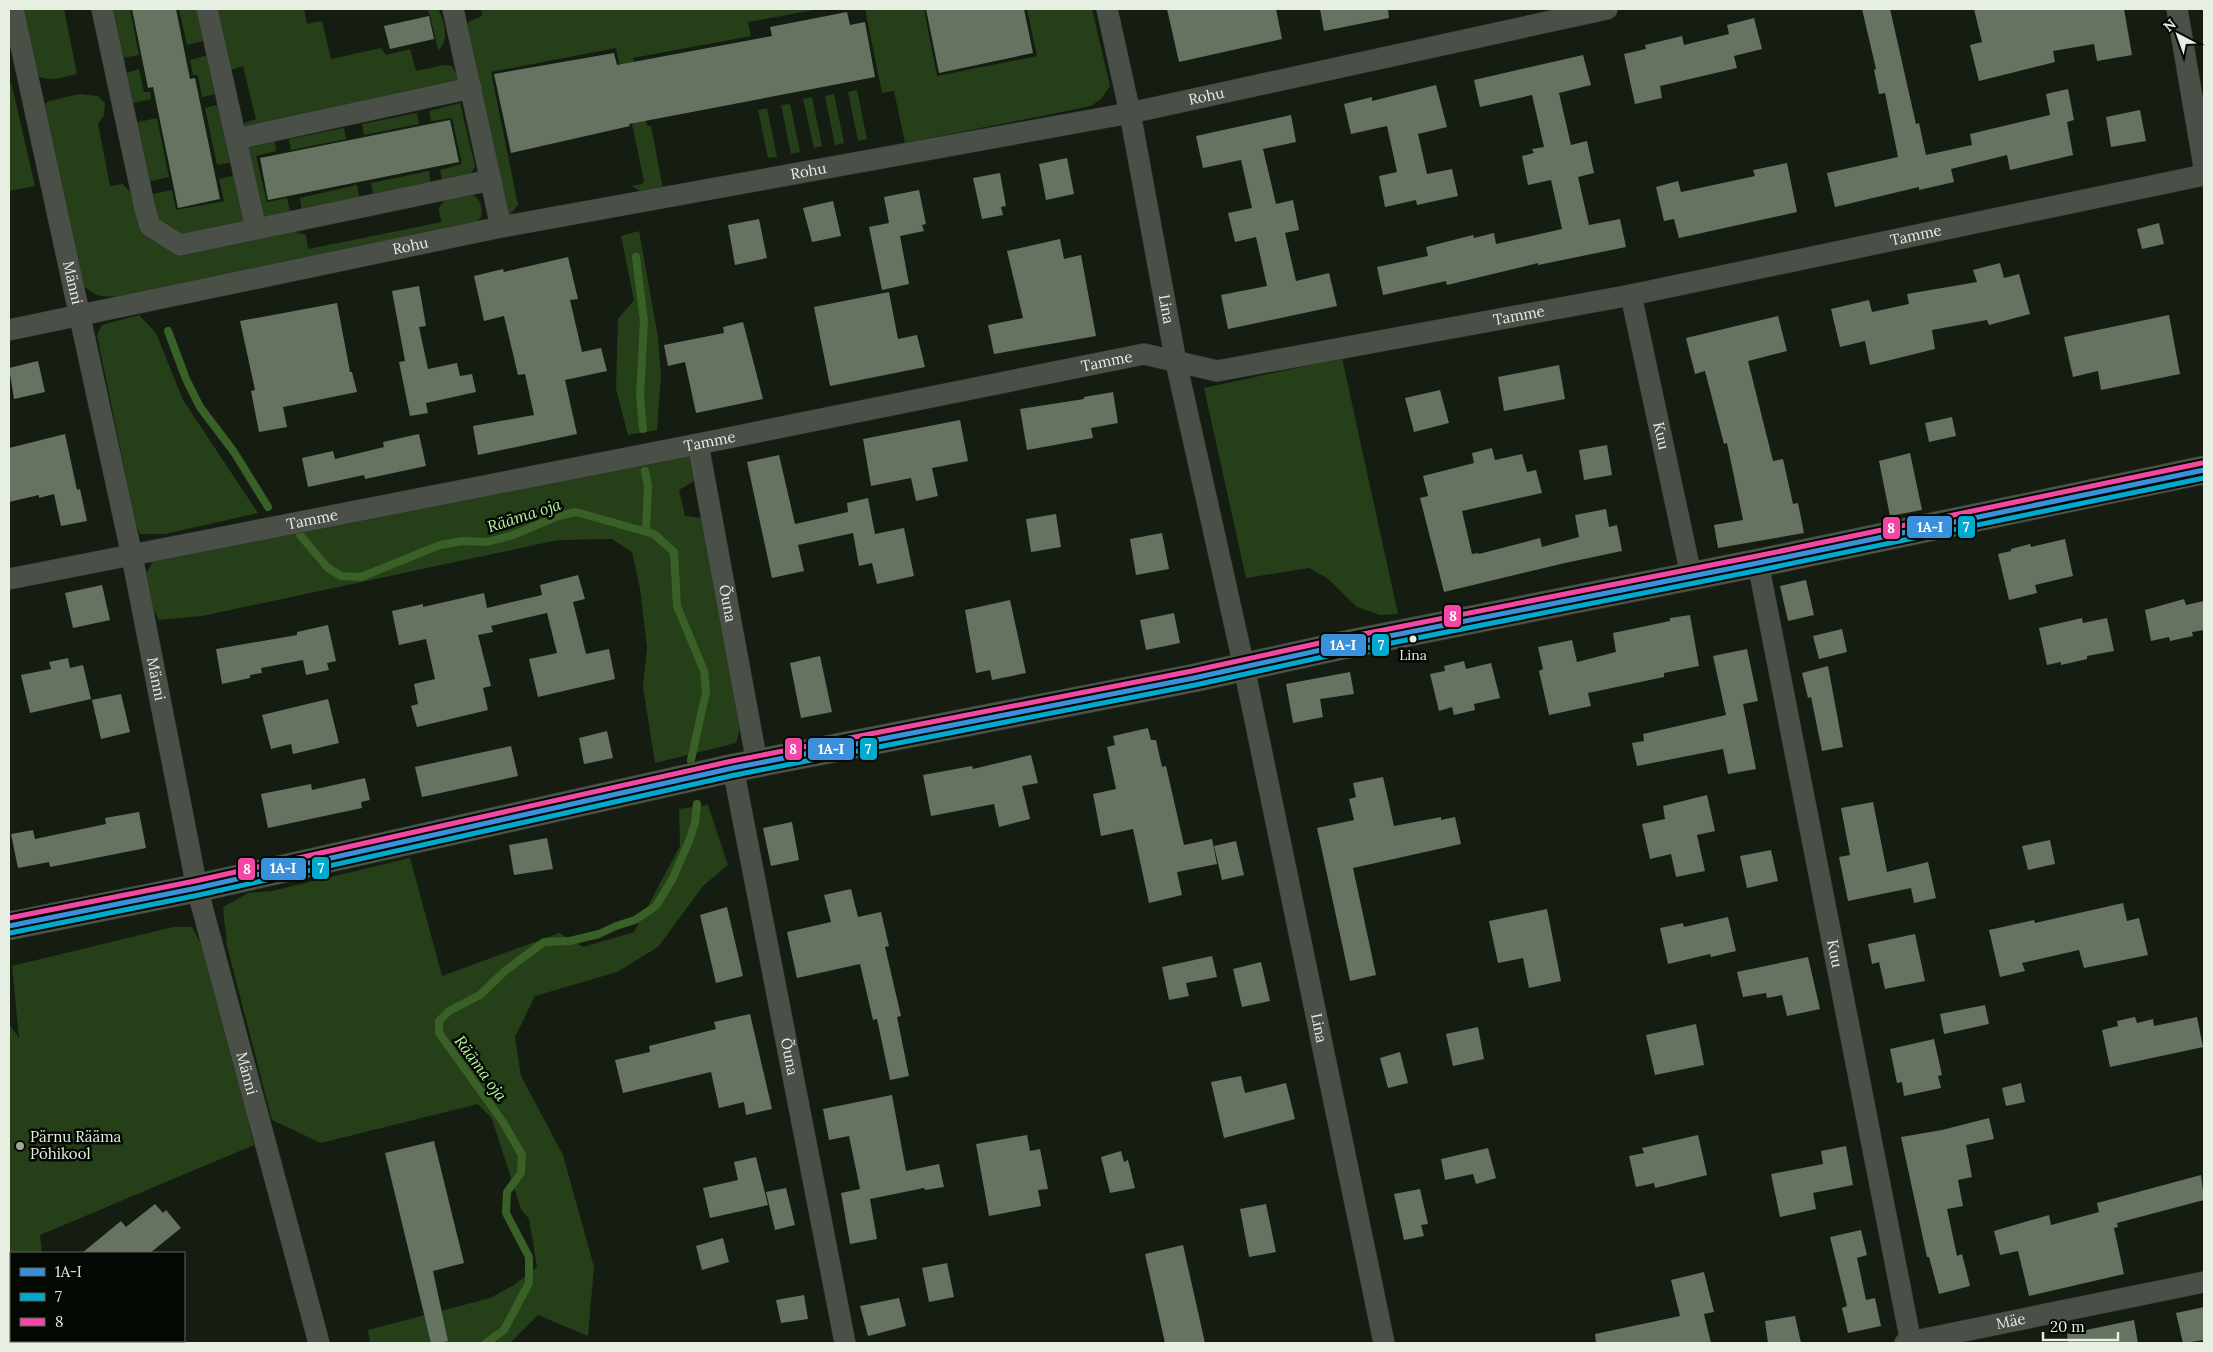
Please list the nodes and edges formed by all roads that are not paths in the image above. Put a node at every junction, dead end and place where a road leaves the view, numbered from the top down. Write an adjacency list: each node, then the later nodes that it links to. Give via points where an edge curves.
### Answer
1 (13, 9): 8 (street, Männi)
2 (102, 9): 16 (street, via 150,226 180,245)
3 (207, 9): 11 (street)
4 (453, 9): 9 (street)
5 (1107, 9): 10 (street, Lina)
6 (1607, 9): 10 (street, Rohu)
7 (2177, 9): 12 (street)
8 (17, 66): 18 (street, Männi)
9 (470, 88): 11 (street); 14 (street)
10 (1130, 113): 15 (street, Rohu); 20 (street, Lina)
11 (236, 139): 16 (street)
12 (2204, 167)
13 (2204, 175): 17 (street, Tamme)
14 (491, 180): 15 (street); 16 (street)
15 (501, 227): 18 (street, Rohu)
16 (256, 229)
17 (1631, 296): 20 (street, Tamme, via 1217,371); 25 (street, Kuu)
18 (79, 316): 19 (street, Rohu); 23 (street, Männi)
19 (9, 330)
20 (1176, 362): 21 (street, Tamme, via 1144,354); 27 (street, Lina)
21 (698, 444): 23 (street, Tamme); 28 (street, Õuna)
22 (2204, 470): 24 (street)
23 (132, 556): 26 (street, Tamme); 29 (street, Männi)
24 (1758, 564): 25 (street); 35 (street, Kuu)
25 (1691, 575): 27 (street)
26 (9, 579)
27 (1244, 667): 28 (street); 34 (street, Lina)
28 (745, 766): 29 (street); 33 (street, Õuna)
29 (198, 888): 30 (street); 32 (street, Männi)
30 (9, 926)
31 (2204, 1282): 35 (street, Mäe)
32 (319, 1343)
33 (845, 1343)
34 (1384, 1343)
35 (1909, 1343)

